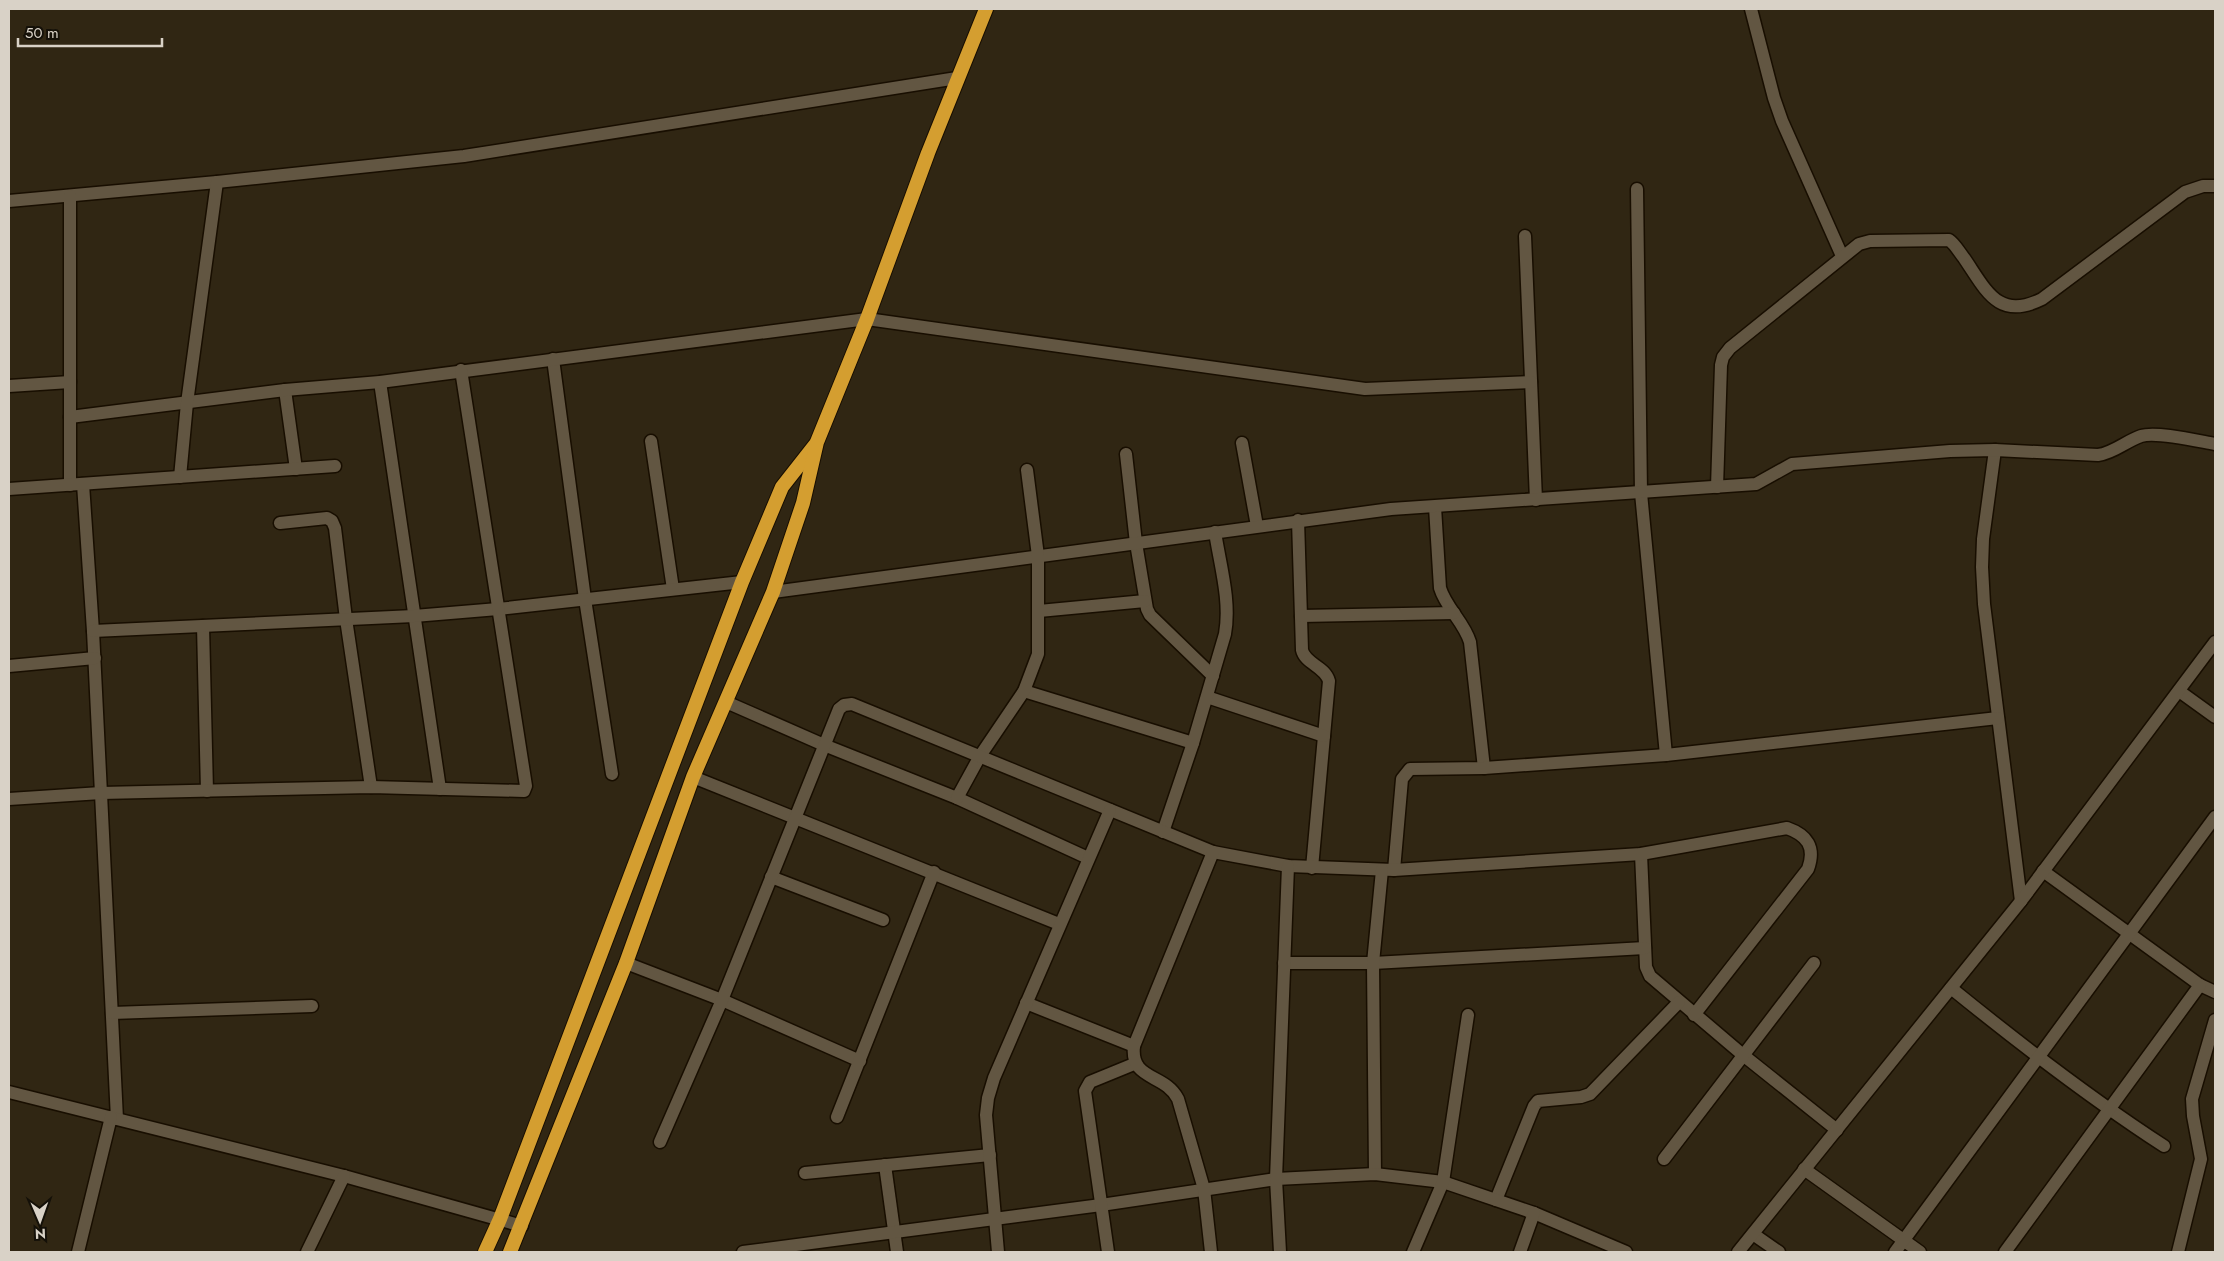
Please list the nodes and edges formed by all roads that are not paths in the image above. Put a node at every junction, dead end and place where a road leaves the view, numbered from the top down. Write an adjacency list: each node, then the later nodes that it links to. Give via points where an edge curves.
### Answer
1 (986, 9): 3 (highway)
2 (1752, 9): 10 (street, via 1782,121)
3 (957, 78): 4 (street, via 483,153); 11 (highway)
4 (217, 182): 7 (street); 19 (street)
5 (2215, 186): 10 (street, via 2185,192 2042,299 2014,308 2002,305 1989,295 1949,240 1864,242)
6 (1636, 189): 34 (street)
7 (70, 196): 8 (street); 14 (street)
8 (9, 201)
9 (1525, 236): 16 (street)
10 (1842, 256): 32 (street, via 1723,357)
11 (867, 320): 12 (street); 16 (street, via 1365,389); 22 (highway)
12 (553, 359): 13 (street); 46 (street)
13 (462, 370): 15 (street); 48 (street)
14 (70, 382): 17 (street); 20 (street)
15 (380, 382): 18 (street); 51 (street)
16 (1531, 382): 35 (street)
17 (9, 386)
18 (284, 390): 19 (street); 28 (street)
19 (187, 403): 20 (street); 30 (street)
20 (70, 417): 31 (street)
21 (651, 441): 44 (street)
22 (817, 442): 43 (highway, via 782,487); 45 (highway, via 803,503)
23 (1242, 443): 39 (street)
24 (2215, 444): 25 (street, via 2149,434 2103,454)
25 (1995, 450): 32 (street, via 1792,464 1762,482); 65 (street, via 1982,567)
26 (1126, 454): 41 (street)
27 (335, 466): 28 (street)
28 (296, 469): 30 (street)
29 (1027, 470): 42 (street)
30 (180, 477): 31 (street)
31 (77, 484): 33 (street); 55 (street)
32 (1718, 488): 34 (street)
33 (9, 489)
34 (1641, 493): 35 (street); 69 (street)
35 (1536, 500): 36 (street)
36 (1435, 507): 37 (street); 50 (street, via 1440,588 1442,597)
37 (1298, 520): 39 (street); 52 (street)
38 (280, 523): 53 (street, via 327,518 332,521 336,528)
39 (1257, 526): 40 (street)
40 (1215, 532): 41 (street); 59 (street, via 1228,621)
41 (1136, 543): 42 (street); 47 (street)
42 (1038, 556): 45 (street); 49 (street)
43 (742, 582): 44 (street); 139 (highway)
44 (673, 589): 46 (street)
45 (773, 592): 63 (highway)
46 (585, 599): 48 (street); 72 (street)
47 (1145, 601): 49 (street); 59 (street, via 1150,614)
48 (498, 609): 51 (street); 75 (street, via 526,789 520,792)
49 (1039, 611): 60 (street, via 1038,654)
50 (1454, 613): 52 (street); 71 (street, via 1470,642)
51 (414, 616): 53 (street); 75 (street)
52 (1301, 616): 66 (street, via 1303,654 1325,673 1328,680)
53 (346, 619): 54 (street); 74 (street)
54 (203, 626): 55 (street); 76 (street)
55 (93, 631): 57 (street)
56 (2215, 642): 61 (street)
57 (95, 658): 58 (street); 77 (street)
58 (9, 666)
59 (1213, 676): 62 (street)
60 (1024, 690): 67 (street); 70 (street)
61 (2178, 691): 64 (street); 90 (street)
62 (1206, 697): 66 (street); 67 (street)
63 (726, 702): 68 (street); 73 (highway)
64 (2215, 717)
65 (1998, 718): 69 (street); 93 (street)
66 (1324, 736): 88 (street)
67 (1193, 743): 83 (street)
68 (824, 745): 70 (street, via 839,709 852,704); 78 (street); 81 (street)
69 (1666, 755): 71 (street)
70 (980, 756): 78 (street); 80 (street)
71 (1484, 768): 89 (street, via 1416,768 1405,773)
72 (612, 774)
73 (693, 777): 81 (street); 100 (highway)
74 (371, 787): 75 (street); 76 (street)
75 (440, 788)
76 (207, 791): 77 (street)
77 (101, 793): 79 (street); 109 (street)
78 (957, 798): 86 (street)
79 (9, 799)
80 (1110, 810): 83 (street); 86 (street)
81 (795, 816): 91 (street); 92 (street)
82 (2215, 816): 96 (street)
83 (1163, 832): 84 (street)
84 (1212, 852): 87 (street); 113 (street)
85 (1641, 854): 89 (street); 97 (street); 111 (street, via 1787,828 1801,833 1808,842 1811,860 1808,869)
86 (1088, 858): 95 (street)
87 (1288, 866): 88 (street); 101 (street)
88 (1312, 868): 89 (street)
89 (1388, 870): 98 (street)
90 (2043, 871): 93 (street); 96 (street)
91 (934, 872): 95 (street); 116 (street)
92 (771, 877): 94 (street); 105 (street)
93 (2021, 901): 103 (street)
94 (883, 920)
95 (1060, 924): 107 (street)
96 (2129, 935): 102 (street); 115 (street)
97 (1646, 948): 98 (street); 106 (street, via 1646,967 1650,976)
98 (1374, 962): 101 (street); 130 (street)
99 (1814, 962): 114 (street)
100 (626, 963): 105 (street); 140 (highway)
101 (1284, 963): 132 (street)
102 (2200, 985): 104 (street); 119 (street)
103 (1951, 988): 115 (street); 122 (street)
104 (2215, 992)
105 (722, 1000): 116 (street); 123 (street)
106 (1679, 1002): 111 (street); 135 (street, via 1590,1094 1544,1099 1534,1106)
107 (1026, 1003): 113 (street); 125 (street, via 988,1098 986,1115)
108 (312, 1006): 109 (street)
109 (112, 1013): 121 (street)
110 (1468, 1015): 133 (street)
111 (1694, 1015): 114 (street)
112 (2215, 1020): 163 (street, via 2192,1099 2201,1160)
113 (1134, 1046): 117 (street)
114 (1743, 1055): 122 (street); 126 (street)
115 (2038, 1058): 119 (street); 143 (street)
116 (860, 1061): 120 (street)
117 (1134, 1064): 134 (street, via 1175,1093); 136 (street, via 1090,1082 1085,1091)
118 (9, 1092): 121 (street)
119 (2110, 1111): 124 (street); 162 (street)
120 (837, 1117)
121 (114, 1118): 131 (street); 145 (street)
122 (1837, 1130): 128 (street)
123 (660, 1142)
124 (2164, 1146)
125 (990, 1155): 127 (street); 138 (street)
126 (1664, 1159)
127 (885, 1165): 129 (street); 141 (street)
128 (1804, 1169): 142 (street); 143 (street)
129 (805, 1173)
130 (1375, 1174): 132 (street); 133 (street)
131 (344, 1176): 139 (street); 146 (street)
132 (1276, 1179): 134 (street); 154 (street)
133 (1443, 1182): 135 (street); 155 (street)
134 (1204, 1189): 136 (street); 153 (street)
135 (1496, 1200): 137 (street)
136 (1101, 1205): 138 (street); 152 (street)
137 (1534, 1213): 156 (street); 157 (street)
138 (994, 1218): 141 (street); 151 (street)
139 (500, 1219): 140 (street); 147 (highway)
140 (522, 1226): 148 (highway)
141 (893, 1231): 144 (street); 150 (street)
142 (1753, 1234): 158 (street); 159 (street)
143 (1904, 1240): 160 (street); 161 (street)
144 (799, 1249): 149 (street)
145 (78, 1252)
146 (307, 1252)
147 (485, 1252)
148 (510, 1252)
149 (743, 1252)
150 (896, 1252)
151 (998, 1252)
152 (1108, 1252)
153 (1211, 1252)
154 (1280, 1252)
155 (1413, 1252)
156 (1520, 1252)
157 (1626, 1252)
158 (1738, 1252)
159 (1779, 1252)
160 (1895, 1252)
161 (1920, 1252)
162 (2005, 1252)
163 (2178, 1252)

